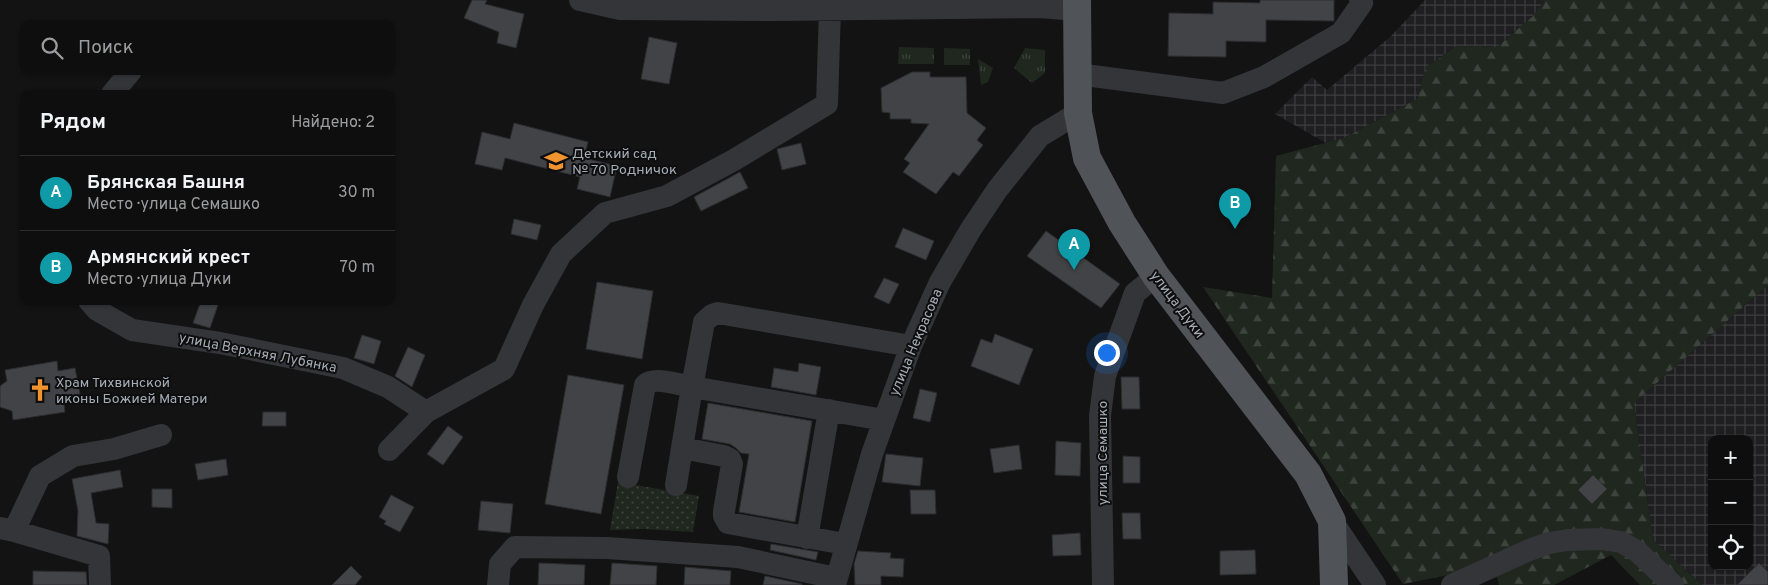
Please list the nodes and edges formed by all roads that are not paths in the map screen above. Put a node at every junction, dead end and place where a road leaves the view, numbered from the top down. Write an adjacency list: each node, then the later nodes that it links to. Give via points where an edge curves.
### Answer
1 (580, 0): 4 (street, via 620,9)
2 (1363, 1): 8 (street, via 1341,32 1264,77 1223,93)
3 (961, 4): 6 (street); 7 (street)
4 (678, 5): 5 (street)
5 (801, 5): 7 (street)
6 (1077, 5): 8 (main road, улица Дуки)
7 (830, 9): 17 (street, via 827,104 667,196 605,213 561,254 533,304 504,369)
8 (1077, 74): 11 (main road, улица Дуки)
9 (128, 75): 10 (street)
10 (115, 90)
11 (1078, 113): 12 (main road, улица Дуки, via 1086,158); 14 (street, улица Некрасова, via 1040,136 997,190 940,282)
12 (1156, 276): 24 (main road, улица Дуки, via 1308,474); 31 (street, улица Семашко, via 1135,293 1105,376 1100,416)
13 (93, 305): 17 (street, улица Верхняя Лубянка, via 132,330 343,368 388,387)
14 (910, 346): 15 (street, via 718,313 704,322); 18 (street, улица Некрасова)
15 (692, 387): 16 (street); 20 (street); 22 (street, via 655,380 645,385)
16 (829, 410): 18 (street); 26 (street)
17 (426, 412): 21 (street)
18 (884, 420): 27 (street, улица Некрасова)
19 (161, 435): 25 (street, via 114,449 73,456 40,476)
20 (682, 448): 23 (street); 26 (street, via 730,459 732,464 724,511 728,523)
21 (389, 450)
22 (628, 477)
23 (676, 485)
24 (1332, 521): 32 (main road, улица Дуки); 33 (street)
25 (7, 530): 30 (street, via 99,556)
26 (807, 538): 27 (street)
27 (845, 544): 29 (street, улица Некрасова)
28 (499, 575): 29 (street, via 515,548 607,548 738,558)
29 (836, 581)
30 (100, 585)
31 (1103, 585)
32 (1334, 585)
33 (1375, 585)
34 (1452, 585): 35 (street, via 1548,543 1602,539 1621,542 1638,551)
35 (1673, 585)

